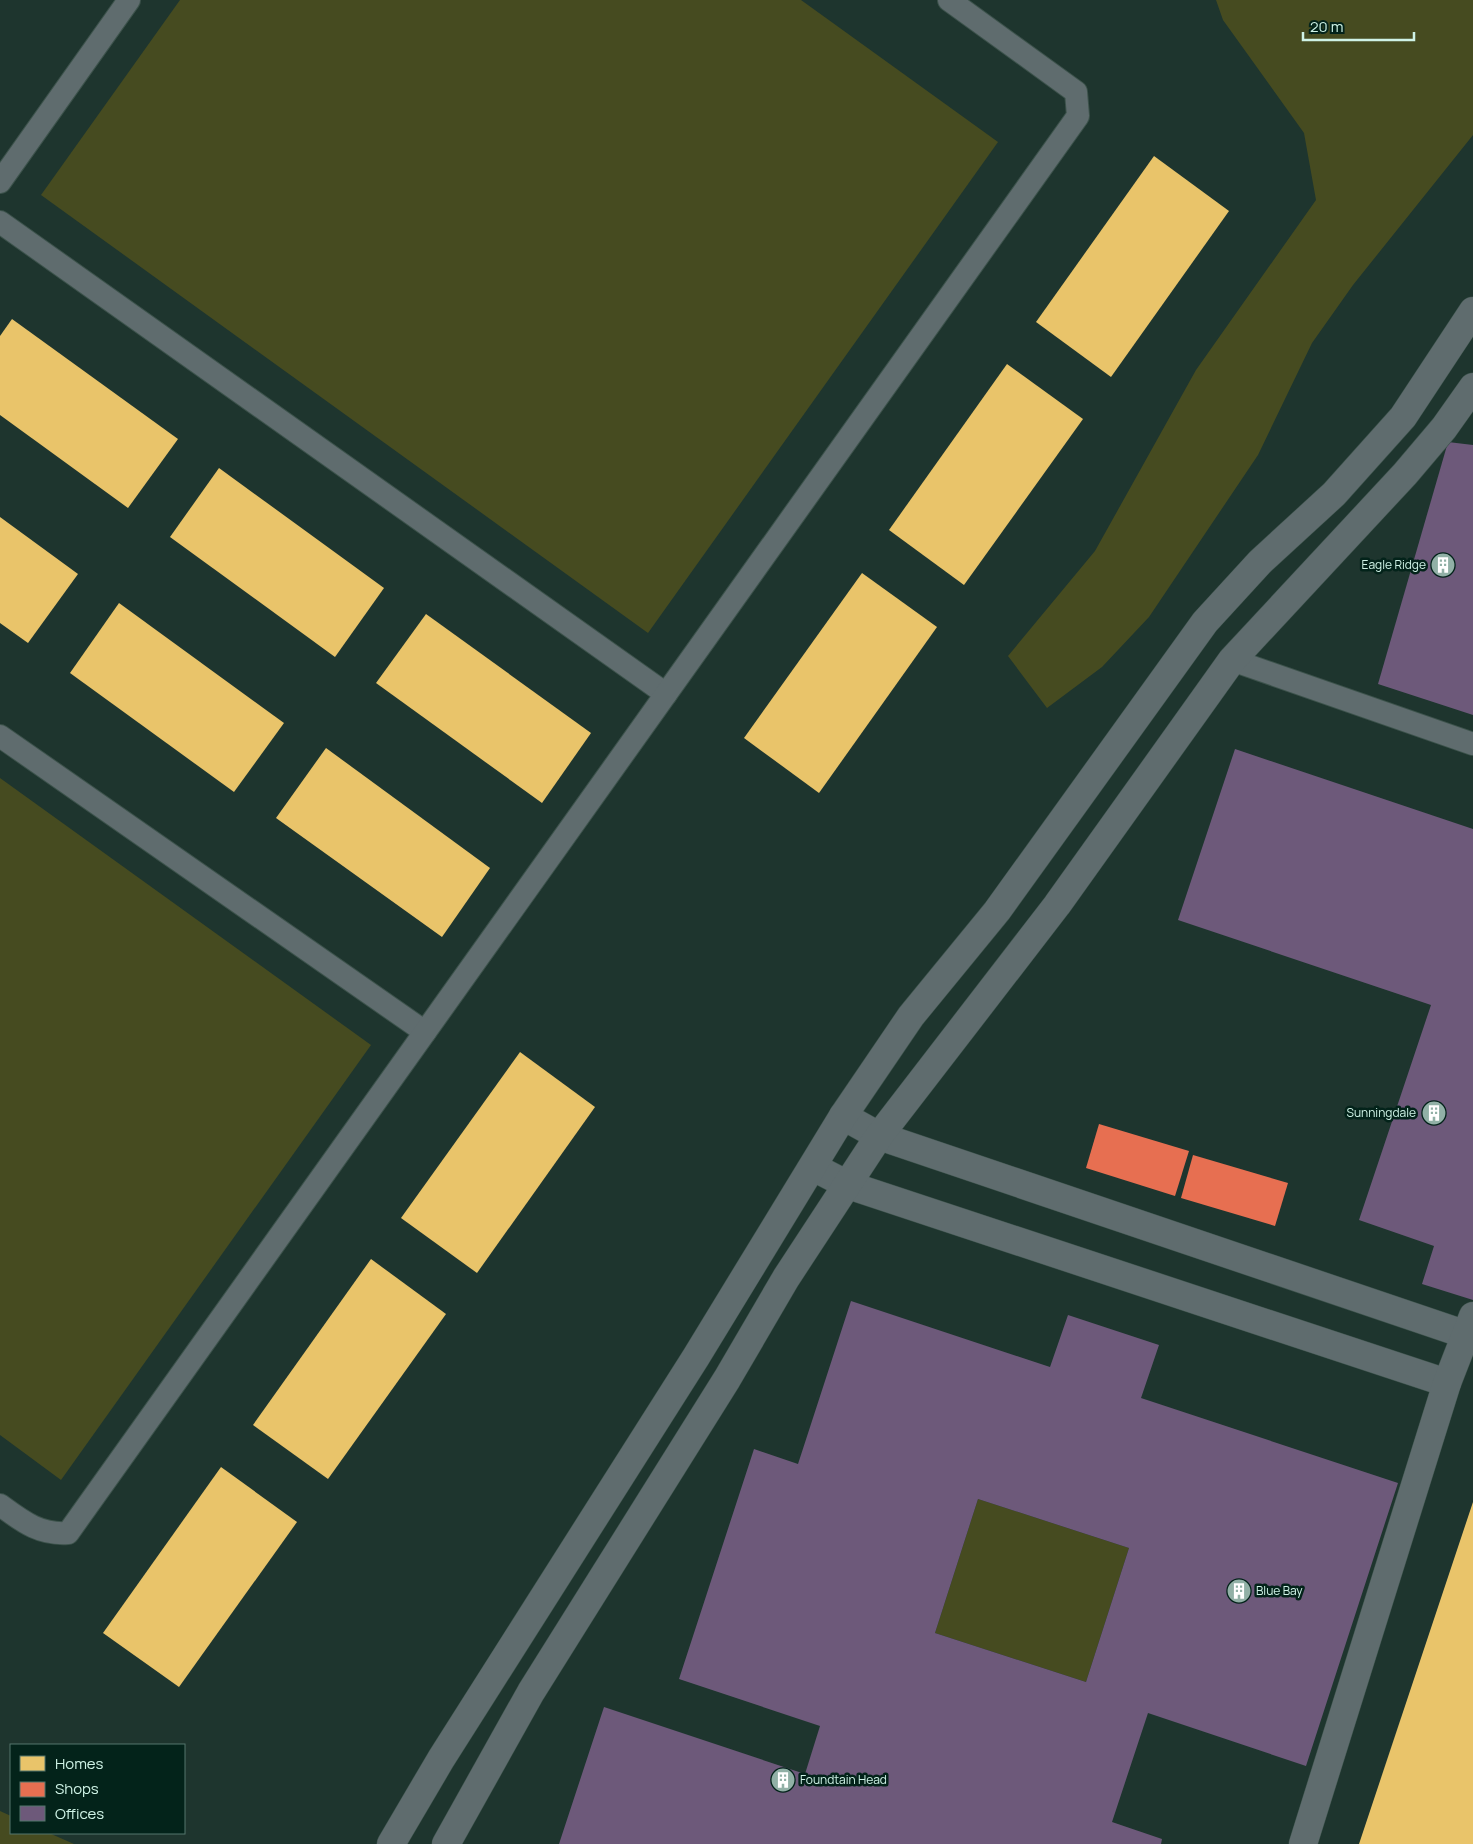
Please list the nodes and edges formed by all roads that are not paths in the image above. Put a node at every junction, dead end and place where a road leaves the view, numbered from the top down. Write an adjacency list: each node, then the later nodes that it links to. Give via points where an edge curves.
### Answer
1 (129, 0): 3 (lane)
2 (949, 0): 8 (lane, via 1076,92 1078,116)
3 (0, 182)
4 (0, 222): 8 (lane)
5 (1473, 311): 12 (street, via 1403,417 1334,494 1260,562 1205,622 997,911 911,1016)
6 (1473, 387): 7 (street, via 1405,474)
7 (1232, 660): 10 (lane); 13 (street, via 1057,905)
8 (666, 694): 11 (lane)
9 (0, 736): 11 (lane)
10 (1473, 744)
11 (425, 1032): 18 (lane, via 68,1533 34,1529)
12 (843, 1116): 13 (street); 14 (street)
13 (879, 1136): 15 (street); 16 (street)
14 (813, 1167): 15 (street); 19 (street)
15 (848, 1185): 17 (street); 20 (street, via 786,1278 727,1379 545,1669)
16 (1469, 1325): 17 (street)
17 (1447, 1383): 21 (street)
18 (0, 1505)
19 (391, 1844)
20 (446, 1844)
21 (1303, 1844)

